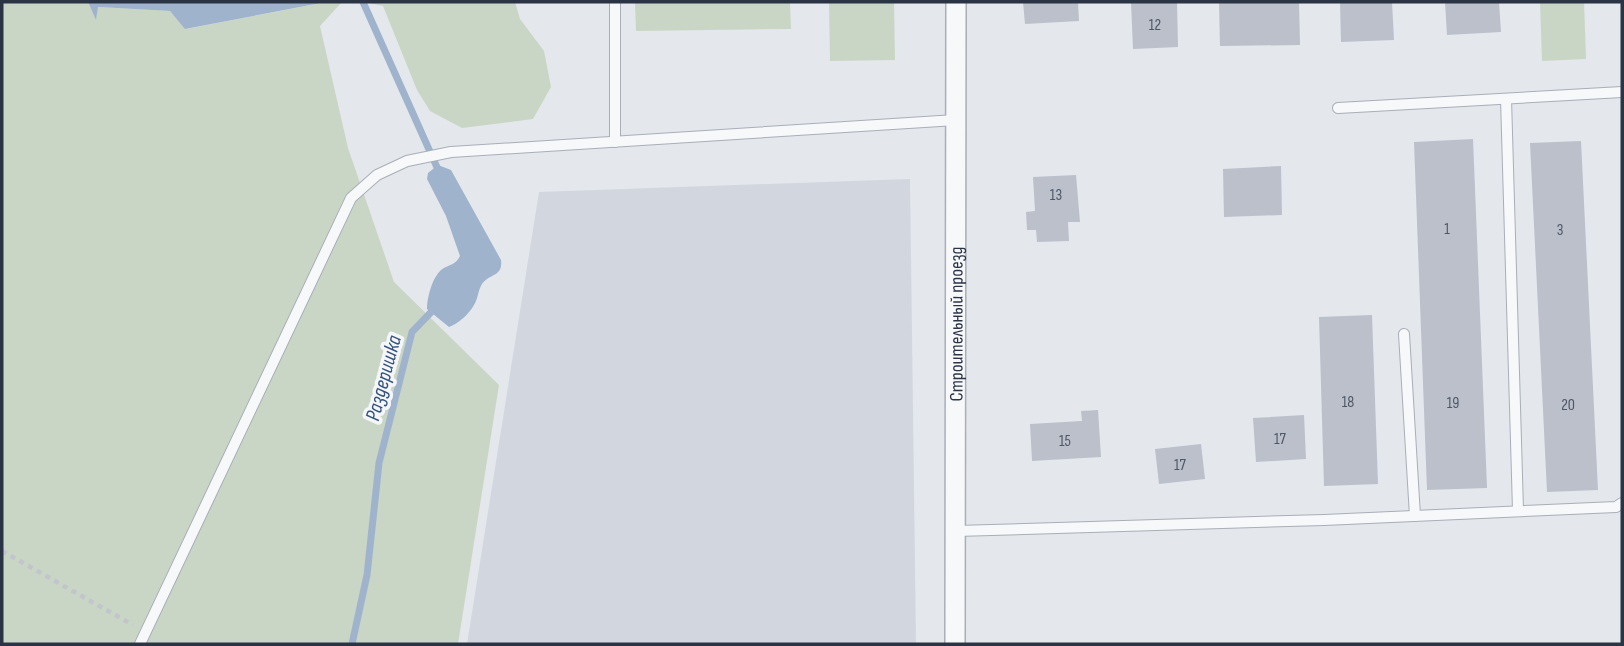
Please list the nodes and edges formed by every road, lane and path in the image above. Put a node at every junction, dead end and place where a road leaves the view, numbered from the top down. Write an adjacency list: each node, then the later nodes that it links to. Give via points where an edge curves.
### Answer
1 (615, 2): 7 (lane)
2 (956, 2): 6 (street, Строительный проезд)
3 (1622, 92): 4 (lane)
4 (1506, 99): 5 (lane); 10 (lane)
5 (1338, 108)
6 (956, 120): 7 (lane); 12 (street, Строительный проезд)
7 (615, 142): 14 (lane, via 451,152 412,159 377,175 351,198)
8 (1404, 334): 11 (lane)
9 (1622, 503): 10 (lane, via 1616,507)
10 (1518, 510): 11 (lane)
11 (1415, 516): 12 (lane)
12 (956, 531): 16 (street, Строительный проезд)
13 (2, 551): 14 (path)
14 (146, 633): 15 (lane)
15 (140, 644)
16 (955, 644)

